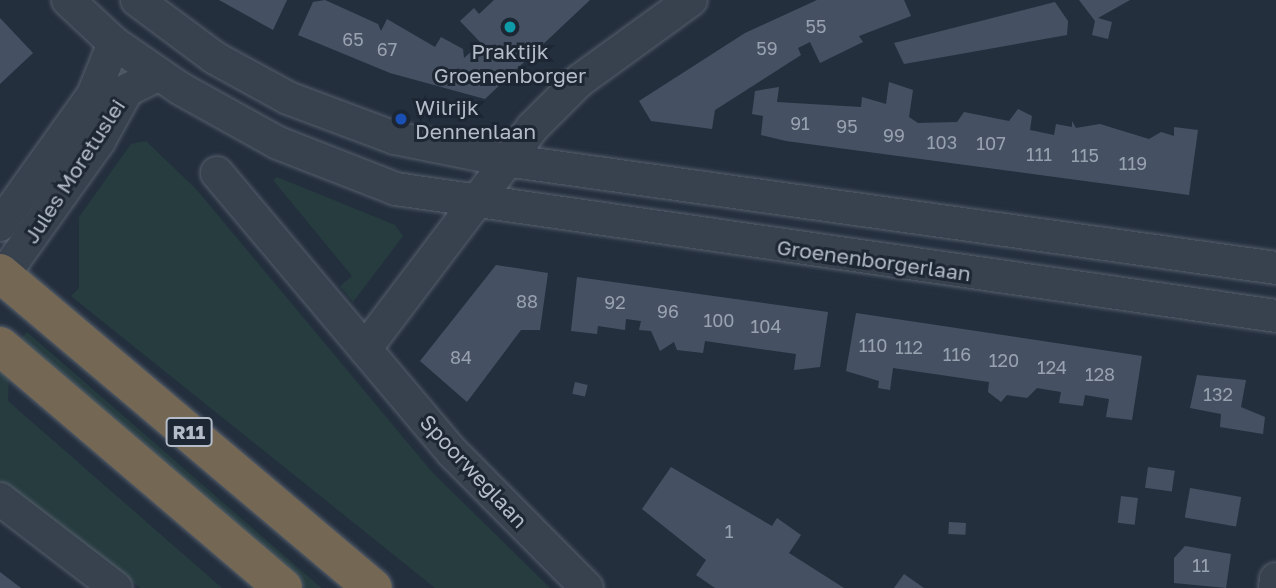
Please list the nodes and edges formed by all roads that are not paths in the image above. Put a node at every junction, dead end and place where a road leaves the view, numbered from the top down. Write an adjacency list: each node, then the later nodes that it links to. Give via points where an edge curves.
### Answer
1 (68, 0): 4 (street, Groenenborgerlaan)
2 (691, 0): 6 (street, via 579,81)
3 (150, 4): 6 (street, via 215,58 288,97 395,138)
4 (114, 43): 5 (street, Groenenborgerlaan); 9 (street, Jules Moretuslei, via 93,95)
5 (158, 75): 8 (street, Groenenborgerlaan, via 278,143 346,171 396,189); 11 (street, Jules Moretuslei, via 127,90 99,141)
6 (505, 160): 8 (street); 10 (street)
7 (217, 173): 14 (street, Spoorweglaan)
8 (472, 200): 12 (street, Groenenborgerlaan); 14 (street, via 456,233)
9 (0, 225)
10 (1276, 268)
11 (1, 276): 19 (highway, R11)
12 (1276, 316)
13 (0, 346): 18 (highway, R11)
14 (365, 349): 20 (street, Spoorweglaan, via 453,453)
15 (0, 499): 17 (street)
16 (1276, 579): 21 (street)
17 (116, 588)
18 (283, 588)
19 (373, 588)
20 (587, 588)
21 (1275, 588)

